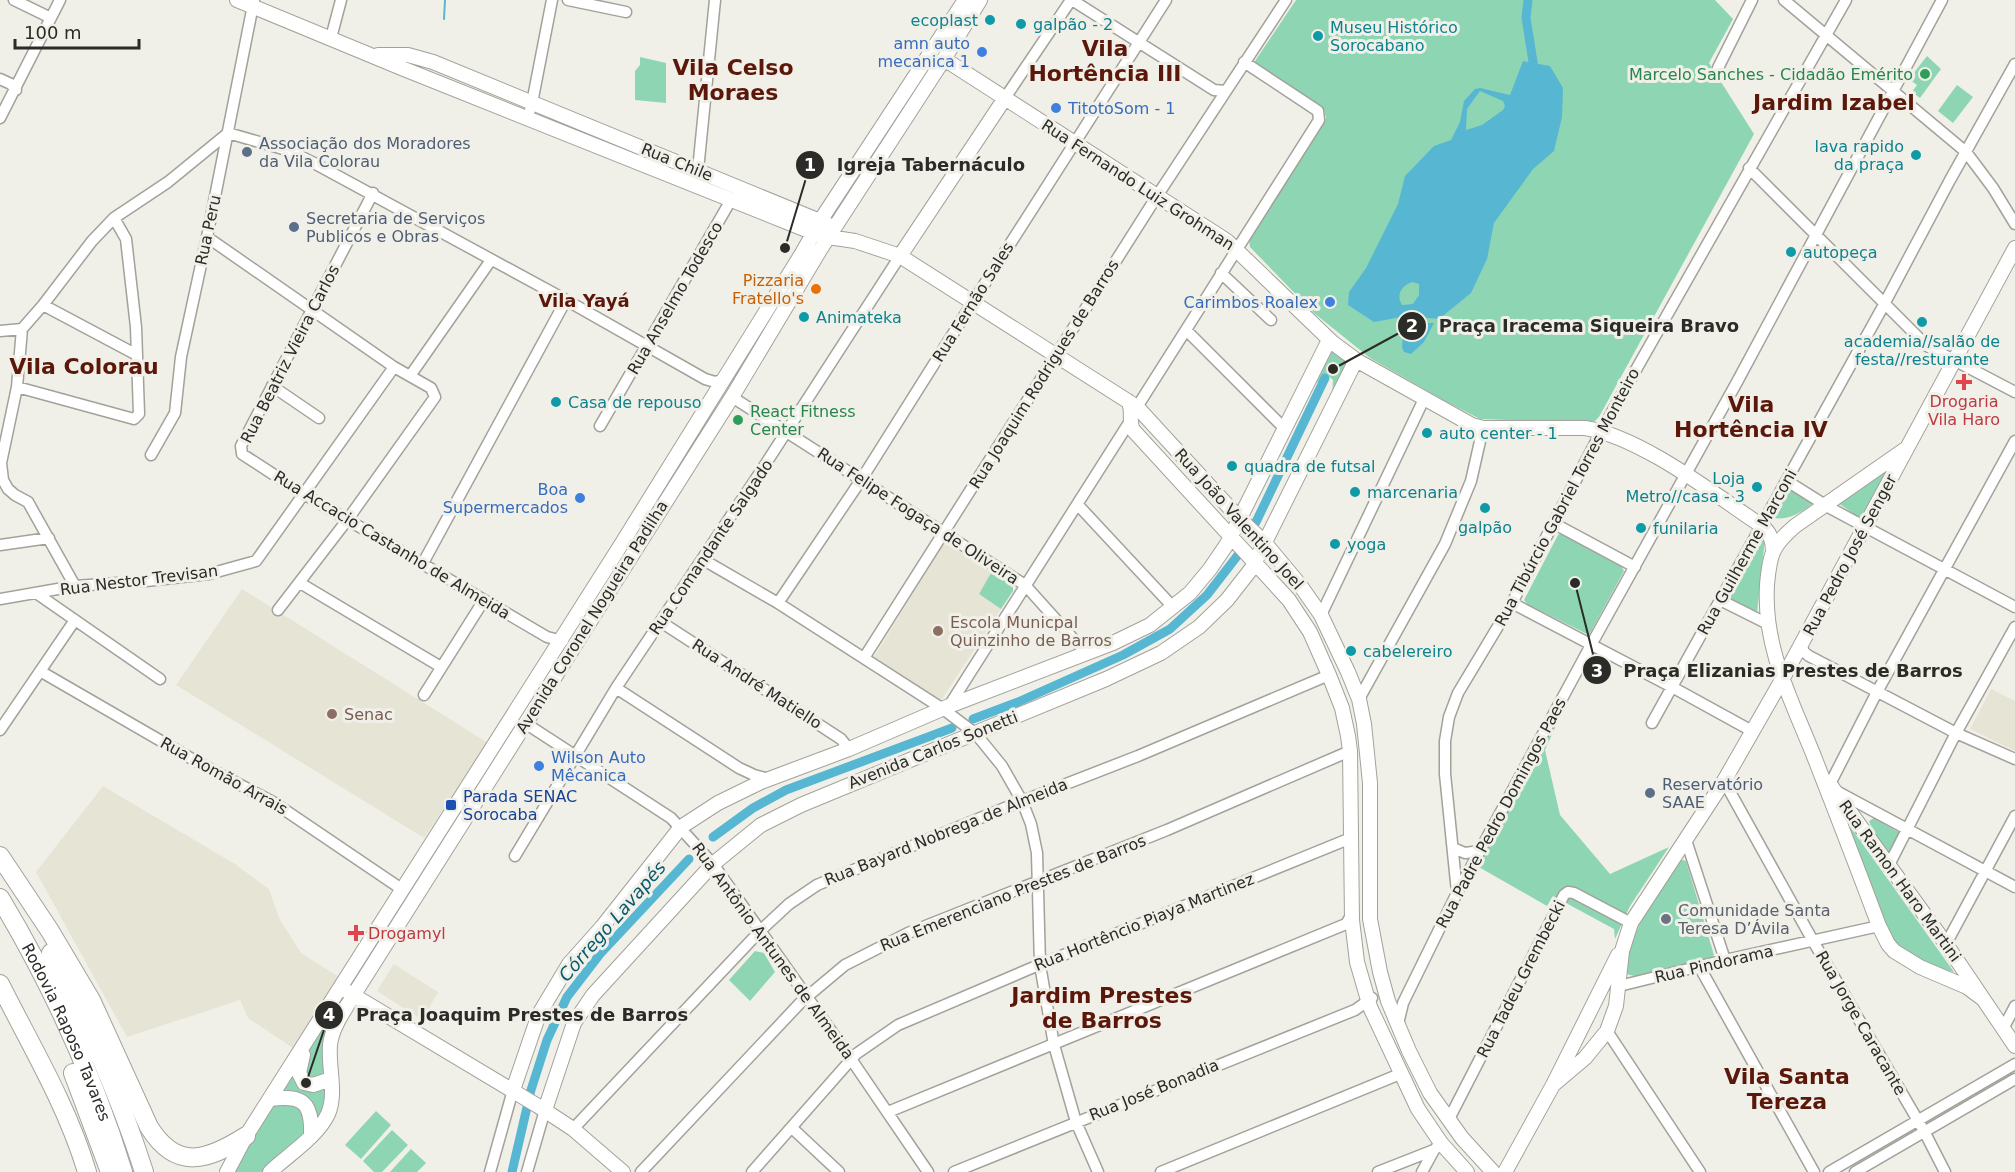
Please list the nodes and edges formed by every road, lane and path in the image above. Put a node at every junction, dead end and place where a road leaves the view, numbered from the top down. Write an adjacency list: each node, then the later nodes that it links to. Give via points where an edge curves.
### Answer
1 (14, 0): 19 (street)
2 (60, 0): 19 (street)
3 (237, 0): 17 (main road, Rua Chile)
4 (341, 0): 21 (street)
5 (552, 0): 35 (street)
6 (568, 0): 18 (street)
7 (715, 0): 42 (street)
8 (965, 0): 48 (main road, Avenida Coronel Nogueira Padilha)
9 (980, 0): 25 (main road, Avenida Coronel Nogueira Padilha)
10 (1072, 0): 22 (street); 34 (street, Rua Comandante Salgado)
11 (1166, 0): 22 (street, Rua Fernão Sales)
12 (1286, 0): 26 (street, Rua Joaquim Rodrigues de Barros)
13 (1752, 0): 28 (street)
14 (1784, 0): 20 (street)
15 (1846, 0): 20 (street, Rua Tibúrcio Gabriel Torres Monteiro)
16 (1942, 0): 32 (street, Rua Padre Pedro Domingos Paes)
17 (253, 3): 21 (main road, Rua Chile); 38 (street, Rua Peru)
18 (626, 12)
19 (51, 18): 31 (street)
20 (1827, 34): 32 (street); 41 (street, Rua Tibúrcio Gabriel Torres Monteiro)
21 (331, 38): 23 (main road, Rua Chile)
22 (1139, 43): 33 (street, via 1214,90); 39 (street, Rua Fernão Sales)
23 (359, 49): 24 (main road, Rua Chile, via 383,56); 29 (main road, Rua Chile)
24 (408, 55): 29 (main road, via 401,59); 35 (main road, Rua Chile)
25 (945, 59): 34 (main road, Rua Fernando Luiz Grohman); 51 (main road, Avenida Coronel Nogueira Padilha)
26 (1244, 62): 33 (street, Rua Joaquim Rodrigues de Barros); 54 (street, via 1320,116)
27 (2015, 64): 40 (street, Rua Guilherme Marconi)
28 (1718, 68)
29 (404, 69): 36 (main road, Rua Chile)
30 (0, 79): 31 (street)
31 (16, 90): 37 (street)
32 (1893, 91): 40 (street); 52 (street, Rua Padre Pedro Domingos Paes)
33 (1225, 92): 44 (street, Rua Joaquim Rodrigues de Barros)
34 (1005, 98): 39 (main road, Rua Fernando Luiz Grohman); 57 (main road, Rua Comandante Salgado)
35 (532, 103): 36 (street); 42 (main road, Rua Chile)
36 (528, 117): 45 (main road, Rua Chile)
37 (0, 118)
38 (228, 133): 43 (street, via 290,151); 46 (street, via 168,182); 53 (street, Rua Peru)
39 (1075, 144): 44 (main road, Rua Fernando Luiz Grohman); 61 (street, Rua Fernão Sales)
40 (1966, 152): 49 (street); 63 (street, Rua Guilherme Marconi)
41 (1749, 168): 52 (street); 90 (street, Rua Tibúrcio Gabriel Torres Monteiro)
42 (698, 170): 48 (main road, Rua Chile)
43 (373, 194): 58 (street); 64 (street, Rua Beatriz Vieira Carlos)
44 (1157, 196): 54 (main road, Rua Fernando Luiz Grohman); 72 (street, Rua Joaquim Rodrigues de Barros)
45 (731, 200): 47 (main road, Rua Chile); 70 (street, Rua Anselmo Todesco)
46 (114, 218): 62 (street); 71 (street, via 126,239)
47 (782, 220): 50 (main road, Rua Chile); 56 (main road, via 798,231)
48 (821, 220): 50 (main road, Avenida Coronel Nogueira Padilha); 51 (main road)
49 (2015, 224)
50 (814, 233): 51 (main road); 56 (main road, Avenida Coronel Nogueira Padilha)
51 (832, 233): 57 (main road, Rua João Valentino Joel); 82 (main road, Avenida Coronel Nogueira Padilha)
52 (1815, 235): 63 (street); 96 (street, Rua Padre Pedro Domingos Paes)
53 (207, 237): 64 (street); 95 (street, Rua Peru, via 181,357 175,413)
54 (1236, 249): 59 (street); 69 (main road, Rua Fernando Luiz Grohman)
55 (2015, 249): 74 (main road, Rua Pedro José Senger)
56 (801, 255): 78 (main road, Avenida Coronel Nogueira Padilha)
57 (900, 256): 61 (main road, Rua João Valentino Joel); 91 (street, Rua Comandante Salgado)
58 (491, 260): 60 (street); 76 (street)
59 (1221, 273): 65 (street); 67 (street)
60 (566, 300): 70 (street); 116 (street)
61 (972, 302): 72 (main road, Rua João Valentino Joel); 97 (street, Rua Fernão Sales)
62 (43, 305): 66 (street); 71 (street)
63 (1884, 305): 74 (street, via 1927,346); 98 (street, Rua Guilherme Marconi)
64 (312, 309): 75 (street); 79 (street, Rua Beatriz Vieira Carlos)
65 (1271, 320)
66 (22, 328): 68 (street); 80 (street)
67 (1186, 330): 85 (street); 88 (street)
68 (0, 331)
69 (1331, 342): 73 (main road, Rua Fernando Luiz Grohman); 88 (main road, Avenida Carlos Sonetti)
70 (647, 345): 77 (street); 87 (street, Rua Anselmo Todesco)
71 (137, 355): 80 (street, via 139,414 134,419)
72 (1056, 356): 85 (main road, Rua João Valentino Joel); 108 (street, Rua Joaquim Rodrigues de Barros)
73 (1356, 360): 84 (main road, Rua Fernando Luiz Grohman); 111 (main road, Avenida Carlos Sonetti)
74 (1955, 361): 81 (street); 93 (main road, Rua Pedro José Senger)
75 (394, 368): 76 (street); 99 (street, Rua Nestor Trevisan)
76 (410, 376): 103 (street, via 431,388 435,397)
77 (705, 379): 78 (street); 83 (street, via 713,387)
78 (724, 380): 83 (main road, Avenida Coronel Nogueira Padilha)
79 (272, 386): 86 (street); 94 (street, Rua Beatriz Vieira Carlos)
80 (17, 387): 110 (street, via 0,463 3,480 15,495 28,502)
81 (2015, 392)
82 (732, 397): 91 (street, Rua Felipe Fogaça de Oliveira); 137 (main road, Avenida Coronel Nogueira Padilha)
83 (713, 398): 137 (main road, Avenida Coronel Nogueira Padilha)
84 (1424, 399): 89 (main road, Rua Fernando Luiz Grohman); 131 (street)
85 (1134, 416): 100 (street); 102 (main road, Rua João Valentino Joel); 109 (main road, Rua João Valentino Joel)
86 (319, 418)
87 (600, 426)
88 (1284, 428): 102 (main road, Avenida Carlos Sonetti)
89 (1482, 428): 90 (main road, Rua Fernando Luiz Grohman); 152 (street, via 1471,481 1445,544)
90 (1601, 430): 96 (main road, Rua Fernando Luiz Grohman); 104 (street, Rua Tibúrcio Gabriel Torres Monteiro)
91 (787, 432): 97 (street, Rua Felipe Fogaça de Oliveira); 114 (street, Rua Comandante Salgado)
92 (2015, 441): 118 (street)
93 (1908, 447): 101 (main road, Rua Pedro José Senger); 107 (main road, Rua Pedro José Senger)
94 (241, 451): 99 (street, Rua Accacio Castanho de Almeida)
95 (151, 455)
96 (1685, 475): 106 (main road, Rua Fernando Luiz Grohman); 117 (street, Rua Padre Pedro Domingos Paes)
97 (861, 480): 108 (street, Rua Felipe Fogaça de Oliveira); 126 (street, Rua Fernão Sales)
98 (1787, 481): 101 (street); 106 (street, Rua Guilherme Marconi)
99 (305, 495): 103 (street, Rua Accacio Castanho de Almeida); 121 (street, Rua Nestor Trevisan, via 256,561 209,574)
100 (1078, 505): 120 (street); 128 (street)
101 (1825, 505): 105 (main road, Rua Ramon Haro Martini); 107 (street)
102 (1239, 518): 109 (main road, Avenida Carlos Sonetti); 111 (main road, Rua João Valentino Joel)
103 (348, 519): 116 (street, Rua Accacio Castanho de Almeida); 119 (street)
104 (1553, 524): 117 (street); 127 (street, Rua Tibúrcio Gabriel Torres Monteiro)
105 (1795, 526): 106 (main road); 113 (main road, Rua Ramon Haro Martini, via 1780,539)
106 (1764, 527): 113 (main road, via 1773,542); 125 (street, Rua Guilherme Marconi)
107 (1864, 527): 118 (street); 136 (main road, Rua Pedro José Senger)
108 (944, 534): 120 (street, Rua Felipe Fogaça de Oliveira); 141 (street, Rua Joaquim Rodrigues de Barros)
109 (1231, 536): 115 (main road, Rua João Valentino Joel); 128 (main road, Avenida Carlos Sonetti, via 1210,569)
110 (49, 538): 112 (street); 121 (street)
111 (1264, 543): 115 (main road, Avenida Carlos Sonetti); 131 (main road, Rua João Valentino Joel)
112 (0, 545)
113 (1773, 552): 134 (main road, Rua Ramon Haro Martini, via 1768,575)
114 (702, 559): 126 (street); 133 (street, Rua Comandante Salgado)
115 (1255, 562): 144 (main road, Rua João Valentino Joel, via 1302,618); 160 (main road, Avenida Carlos Sonetti, via 1227,600 1199,627 1161,653)
116 (423, 563): 124 (street, Rua Accacio Castanho de Almeida)
117 (1635, 567): 138 (street, Rua Padre Pedro Domingos Paes)
118 (1945, 569): 129 (street); 149 (street)
119 (300, 583): 130 (street); 142 (street)
120 (1025, 585): 140 (street, Rua Felipe Fogaça de Oliveira); 153 (street)
121 (72, 587): 122 (street, Rua Nestor Trevisan); 132 (street, via 61,597)
122 (36, 593): 123 (street, Rua Nestor Trevisan); 132 (street)
123 (0, 599)
124 (484, 600): 137 (street, Rua Accacio Castanho de Almeida); 142 (street)
125 (1720, 600): 134 (street); 147 (street, Rua Guilherme Marconi)
126 (778, 603): 141 (street)
127 (1512, 603): 138 (street); 177 (street, Rua Tibúrcio Gabriel Torres Monteiro, via 1458,693 1449,717 1445,774)
128 (1173, 607): 140 (main road, Avenida Carlos Sonetti, via 1150,625)
129 (2015, 607)
130 (278, 610)
131 (1321, 615): 152 (main road, Rua João Valentino Joel)
132 (70, 617): 143 (street); 146 (street)
133 (661, 622): 148 (street, Rua Comandante Salgado); 161 (street, Rua André Matiello, via 841,739)
134 (1768, 624): 139 (main road, Rua Ramon Haro Martini)
135 (2015, 627): 159 (street)
136 (1801, 644): 139 (main road, via 1791,655); 145 (main road, Rua Pedro José Senger); 149 (street, via 1809,656)
137 (560, 645): 155 (main road, Avenida Coronel Nogueira Padilha); 186 (main road, Avenida Coronel Nogueira Padilha)
138 (1591, 645): 147 (street); 178 (street, Rua Padre Pedro Domingos Paes)
139 (1773, 652): 145 (main road, Rua Ramon Haro Martini)
140 (1087, 654): 153 (main road, Avenida Carlos Sonetti)
141 (864, 658): 150 (street)
142 (441, 667): 151 (street)
143 (40, 671): 157 (street); 186 (street, Rua Romão Arrais, via 273,802)
144 (1329, 675): 162 (main road, Rua João Valentino Joel, via 1342,708); 171 (street, Rua Bayard Nobrega de Almeida)
145 (1783, 678): 158 (main road, Rua Pedro José Senger); 165 (main road, Rua Ramon Haro Martini)
146 (160, 679)
147 (1672, 687): 156 (street, Rua Guilherme Marconi); 158 (street)
148 (616, 688): 163 (street, Rua Comandante Salgado); 166 (street)
149 (1877, 692): 159 (street); 169 (street)
150 (918, 693): 153 (street); 154 (street, via 923,706)
151 (424, 695)
152 (1359, 699): 189 (main road, Rua João Valentino Joel, via 1370,783)
153 (946, 708): 154 (main road, Avenida Carlos Sonetti); 160 (street)
154 (916, 721): 161 (main road, Avenida Carlos Sonetti)
155 (525, 723): 163 (street, Rua Antônio Antunes de Almeida); 206 (main road, Avenida Coronel Nogueira Padilha)
156 (1652, 723)
157 (0, 730)
158 (1752, 731): 168 (main road, Rua Pedro José Senger)
159 (1956, 733): 164 (street); 174 (street)
160 (976, 734): 171 (street, via 1002,766); 181 (main road, Avenida Carlos Sonetti, via 801,805 761,825)
161 (849, 749): 167 (main road, Avenida Carlos Sonetti)
162 (1350, 751): 175 (main road, Rua João Valentino Joel); 184 (street, Rua Emerenciano Prestes de Barros)
163 (574, 755): 173 (street, Rua Antônio Antunes de Almeida); 180 (street, Rua Comandante Salgado)
164 (2015, 759)
165 (1817, 763): 169 (main road, Rua Ramon Haro Martini); 192 (main road, Rua Ramon Haro Martini)
166 (739, 768): 167 (street); 170 (street, via 746,780)
167 (769, 779): 170 (main road, Avenida Carlos Sonetti)
168 (1724, 781): 176 (main road, Rua Pedro José Senger); 195 (street, Rua Jorge Caracante)
169 (1833, 787): 174 (street); 182 (main road, Rua Ramon Haro Martini)
170 (743, 790): 173 (main road, Avenida Carlos Sonetti)
171 (1022, 801): 184 (street, via 1037,853); 193 (street, Rua Bayard Nobrega de Almeida, via 817,885)
172 (2015, 816): 183 (street)
173 (681, 827): 181 (street, Rua Antônio Antunes de Almeida); 221 (main road, Avenida Carlos Sonetti, via 569,964 539,1014)
174 (1906, 830): 182 (street); 183 (street)
175 (1351, 838): 189 (main road, Rua João Valentino Joel); 198 (street, Rua Hortêncio Piaya Martinez)
176 (1686, 840): 191 (main road, Rua Pedro José Senger); 197 (street)
177 (1453, 848): 178 (street, via 1466,853); 187 (street, Rua Tibúrcio Gabriel Torres Monteiro)
178 (1480, 851): 187 (street, Rua Padre Pedro Domingos Paes)
179 (0, 856): 241 (highway, via 86,992 160,1143 176,1155 200,1159 218,1154); 251 (highway, via 91,1032)
180 (515, 856)
181 (711, 861): 193 (street, Rua Antônio Antunes de Almeida); 232 (main road, Avenida Carlos Sonetti, via 582,1008)
182 (1888, 867): 196 (main road, Rua Ramon Haro Martini)
183 (1985, 872): 185 (street); 196 (street)
184 (1038, 881): 198 (street); 207 (street, Rua Emerenciano Prestes de Barros, via 869,952 845,965)
185 (2015, 887)
186 (403, 890): 203 (main road, Avenida Coronel Nogueira Padilha)
187 (1457, 893): 205 (street, Rua Padre Pedro Domingos Paes)
188 (0, 898): 250 (highway, Rodovia Raposo Tavares, via 76,1050)
189 (1357, 919): 209 (main road, Rua João Valentino Joel, via 1380,972); 209 (main road, Rua João Valentino Joel, via 1357,962); 214 (street)
190 (0, 923): 249 (highway, Rodovia Raposo Tavares, via 62,1049)
191 (1631, 923): 194 (main road, Rua Pedro José Senger); 229 (street, Rua Tadeu Grembecki, via 1574,893 1564,895)
192 (1878, 926): 195 (street, Rua Pindorama); 201 (main road, Rua Ramon Haro Martini, via 1894,951)
193 (761, 930): 207 (street, Rua Antônio Antunes de Almeida); 237 (street, Rua Bayard Nobrega de Almeida)
194 (1625, 940): 204 (main road, Rua Pedro José Senger); 204 (main road, Rua Pedro José Senger)
195 (1813, 941): 197 (street, Rua Pindorama); 235 (street, Rua Jorge Caracante)
196 (1946, 944): 199 (main road, Rua Ramon Haro Martini)
197 (1725, 960): 200 (street, Rua Pindorama)
198 (1040, 965): 214 (street); 219 (street, Rua Hortêncio Piaya Martinez, via 898,1025)
199 (1961, 965): 201 (main road, via 1957,975); 208 (main road, Rua Ramon Haro Martini)
200 (1699, 966): 204 (street, Rua Pindorama); 267 (street)
201 (1948, 978): 208 (main road, Rua Ramon Haro Martini)
202 (0, 984): 227 (highway)
203 (341, 988): 206 (main road); 217 (main road, Avenida Coronel Nogueira Padilha)
204 (1611, 991): 213 (main road, Rua Pedro José Senger); 215 (main road, Rua Pedro José Senger)
205 (1407, 995): 209 (street, Rua Padre Pedro Domingos Paes); 211 (street, Rua Padre Pedro Domingos Paes)
206 (353, 996): 223 (main road); 225 (main road, Avenida Coronel Nogueira Padilha, via 331,1037)
207 (806, 997): 219 (street, Rua Antônio Antunes de Almeida); 256 (street, Rua Emerenciano Prestes de Barros)
208 (1983, 999): 212 (main road, Rua Ramon Haro Martini)
209 (1379, 1004): 211 (main road, Rua João Valentino Joel); 222 (main road, Rua João Valentino Joel); 236 (street, Rua José Bonadia, via 1355,1010)
210 (2015, 1006): 212 (street)
211 (1398, 1025): 231 (main road, Rua João Valentino Joel)
212 (2004, 1027): 216 (main road, Rua Ramon Haro Martini)
213 (1607, 1031): 218 (main road, Rua Pedro José Senger); 266 (street)
214 (1054, 1045): 233 (street); 236 (street)
215 (1573, 1045): 218 (main road, via 1574,1054); 226 (main road, Rua Pedro José Senger)
216 (2015, 1046)
217 (304, 1047): 225 (main road, via 299,1068 302,1080 313,1085); 230 (main road, Avenida Coronel Nogueira Padilha)
218 (1585, 1058): 226 (main road, Rua Pedro José Senger)
219 (851, 1059): 233 (street, Rua Antônio Antunes de Almeida); 238 (street, Rua Hortêncio Piaya Martinez)
220 (2015, 1064): 235 (street)
221 (520, 1066): 223 (main road, via 510,1077); 228 (main road, Avenida Carlos Sonetti)
222 (1400, 1074): 242 (main road, Rua João Valentino Joel); 262 (street)
223 (494, 1078): 228 (main road)
224 (2015, 1079): 239 (street)
225 (331, 1080): 240 (main road, Avenida Coronel Nogueira Padilha, via 328,1114)
226 (1553, 1085): 245 (main road, Rua Pedro José Senger)
227 (55, 1090): 247 (highway); 248 (highway)
228 (516, 1091): 232 (main road); 254 (street, Avenida Carlos Sonetti)
229 (1461, 1097): 231 (street, via 1448,1103); 234 (street, Rua Tadeu Grembecki)
230 (270, 1099): 240 (main road, via 291,1097 303,1102 310,1113); 241 (main road, Avenida Coronel Nogueira Padilha)
231 (1438, 1102): 234 (main road, Rua João Valentino Joel)
232 (542, 1108): 237 (main road); 243 (street, Avenida Carlos Sonetti)
233 (888, 1112): 259 (street, Rua Antônio Antunes de Almeida)
234 (1449, 1119): 246 (main road, Rua João Valentino Joel)
235 (1917, 1120): 239 (street, Rua Jorge Caracante); 268 (street)
236 (1076, 1122): 260 (street, Rua José Bonadia); 261 (street)
237 (568, 1126): 243 (street, Avenida Carlos Sonetti, via 552,1121 548,1125); 255 (main road)
238 (792, 1128): 257 (street, Rua Hortêncio Piaya Martinez); 258 (street)
239 (1924, 1131): 269 (street); 270 (street, Rua Jorge Caracante)
240 (311, 1135): 253 (main road, Avenida Coronel Nogueira Padilha)
241 (246, 1136): 252 (main road, Avenida Coronel Nogueira Padilha)
242 (1437, 1146): 244 (street); 264 (street); 265 (main road, Rua João Valentino Joel)
243 (529, 1166)
244 (1403, 1167): 263 (street)
245 (1508, 1167): 246 (main road)
246 (1491, 1170)
247 (74, 1172)
248 (87, 1172)
249 (110, 1172)
250 (123, 1172)
251 (144, 1172)
252 (226, 1172)
253 (270, 1172)
254 (490, 1172)
255 (623, 1172)
256 (641, 1172)
257 (752, 1172)
258 (839, 1172)
259 (928, 1172)
260 (954, 1172)
261 (1098, 1172)
262 (1161, 1172)
263 (1378, 1172)
264 (1422, 1172)
265 (1467, 1172)
266 (1700, 1172)
267 (1814, 1172)
268 (1829, 1172)
269 (1856, 1172)
270 (1945, 1172)

